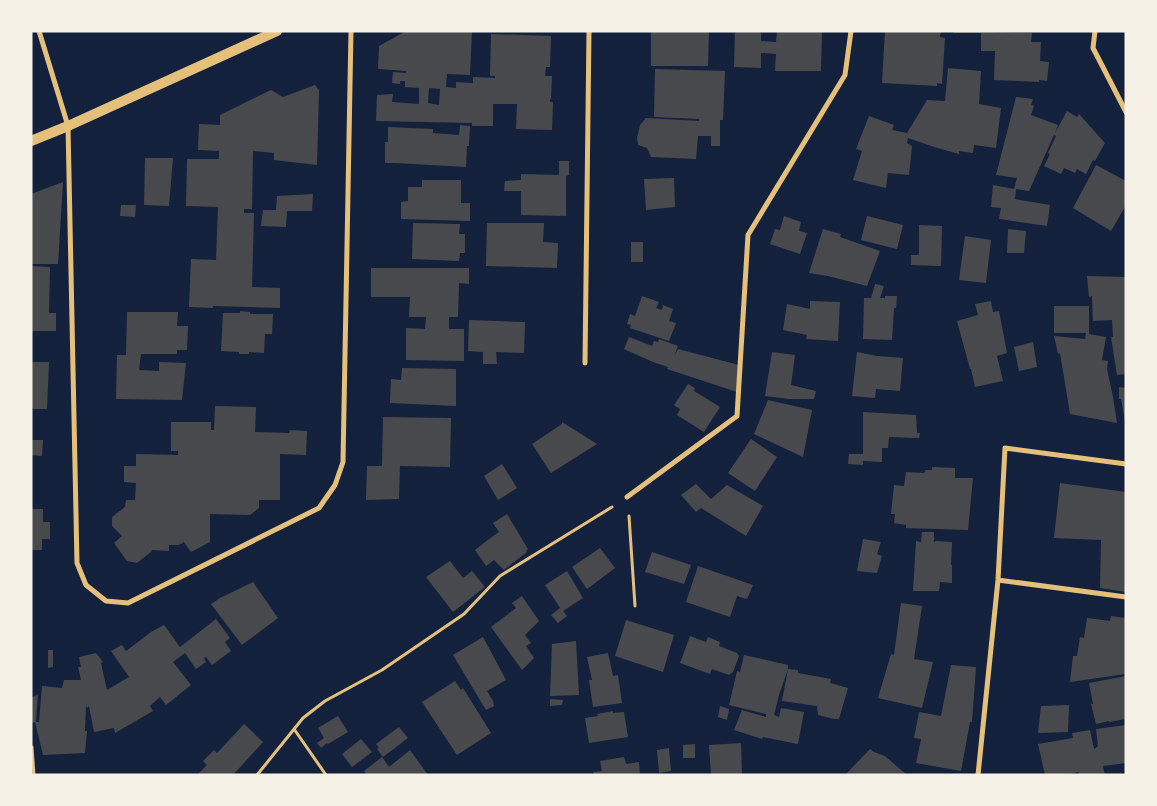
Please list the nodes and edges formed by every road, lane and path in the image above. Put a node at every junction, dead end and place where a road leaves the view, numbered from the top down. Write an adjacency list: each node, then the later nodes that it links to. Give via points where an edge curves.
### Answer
1 (39, 31): 8 (street)
2 (277, 31): 8 (main road)
3 (351, 31): 8 (street, via 343,462 335,485 319,508 128,603 106,601 86,585 76,563)
4 (590, 31): 10 (street)
5 (851, 31): 12 (street, via 845,75 748,235 737,416)
6 (1095, 31): 7 (street, via 1093,48)
7 (1126, 112)
8 (68, 126): 9 (main road)
9 (31, 141)
10 (585, 363)
11 (1126, 464): 13 (street, via 1006,448)
12 (628, 498): 15 (path); 16 (path, via 500,576 464,614 382,670 325,702)
13 (998, 580): 14 (street); 21 (street)
14 (1126, 597)
15 (635, 606)
16 (294, 729): 19 (path); 20 (path)
17 (32, 747): 18 (path)
18 (34, 775)
19 (257, 775)
20 (326, 775)
21 (978, 775)

